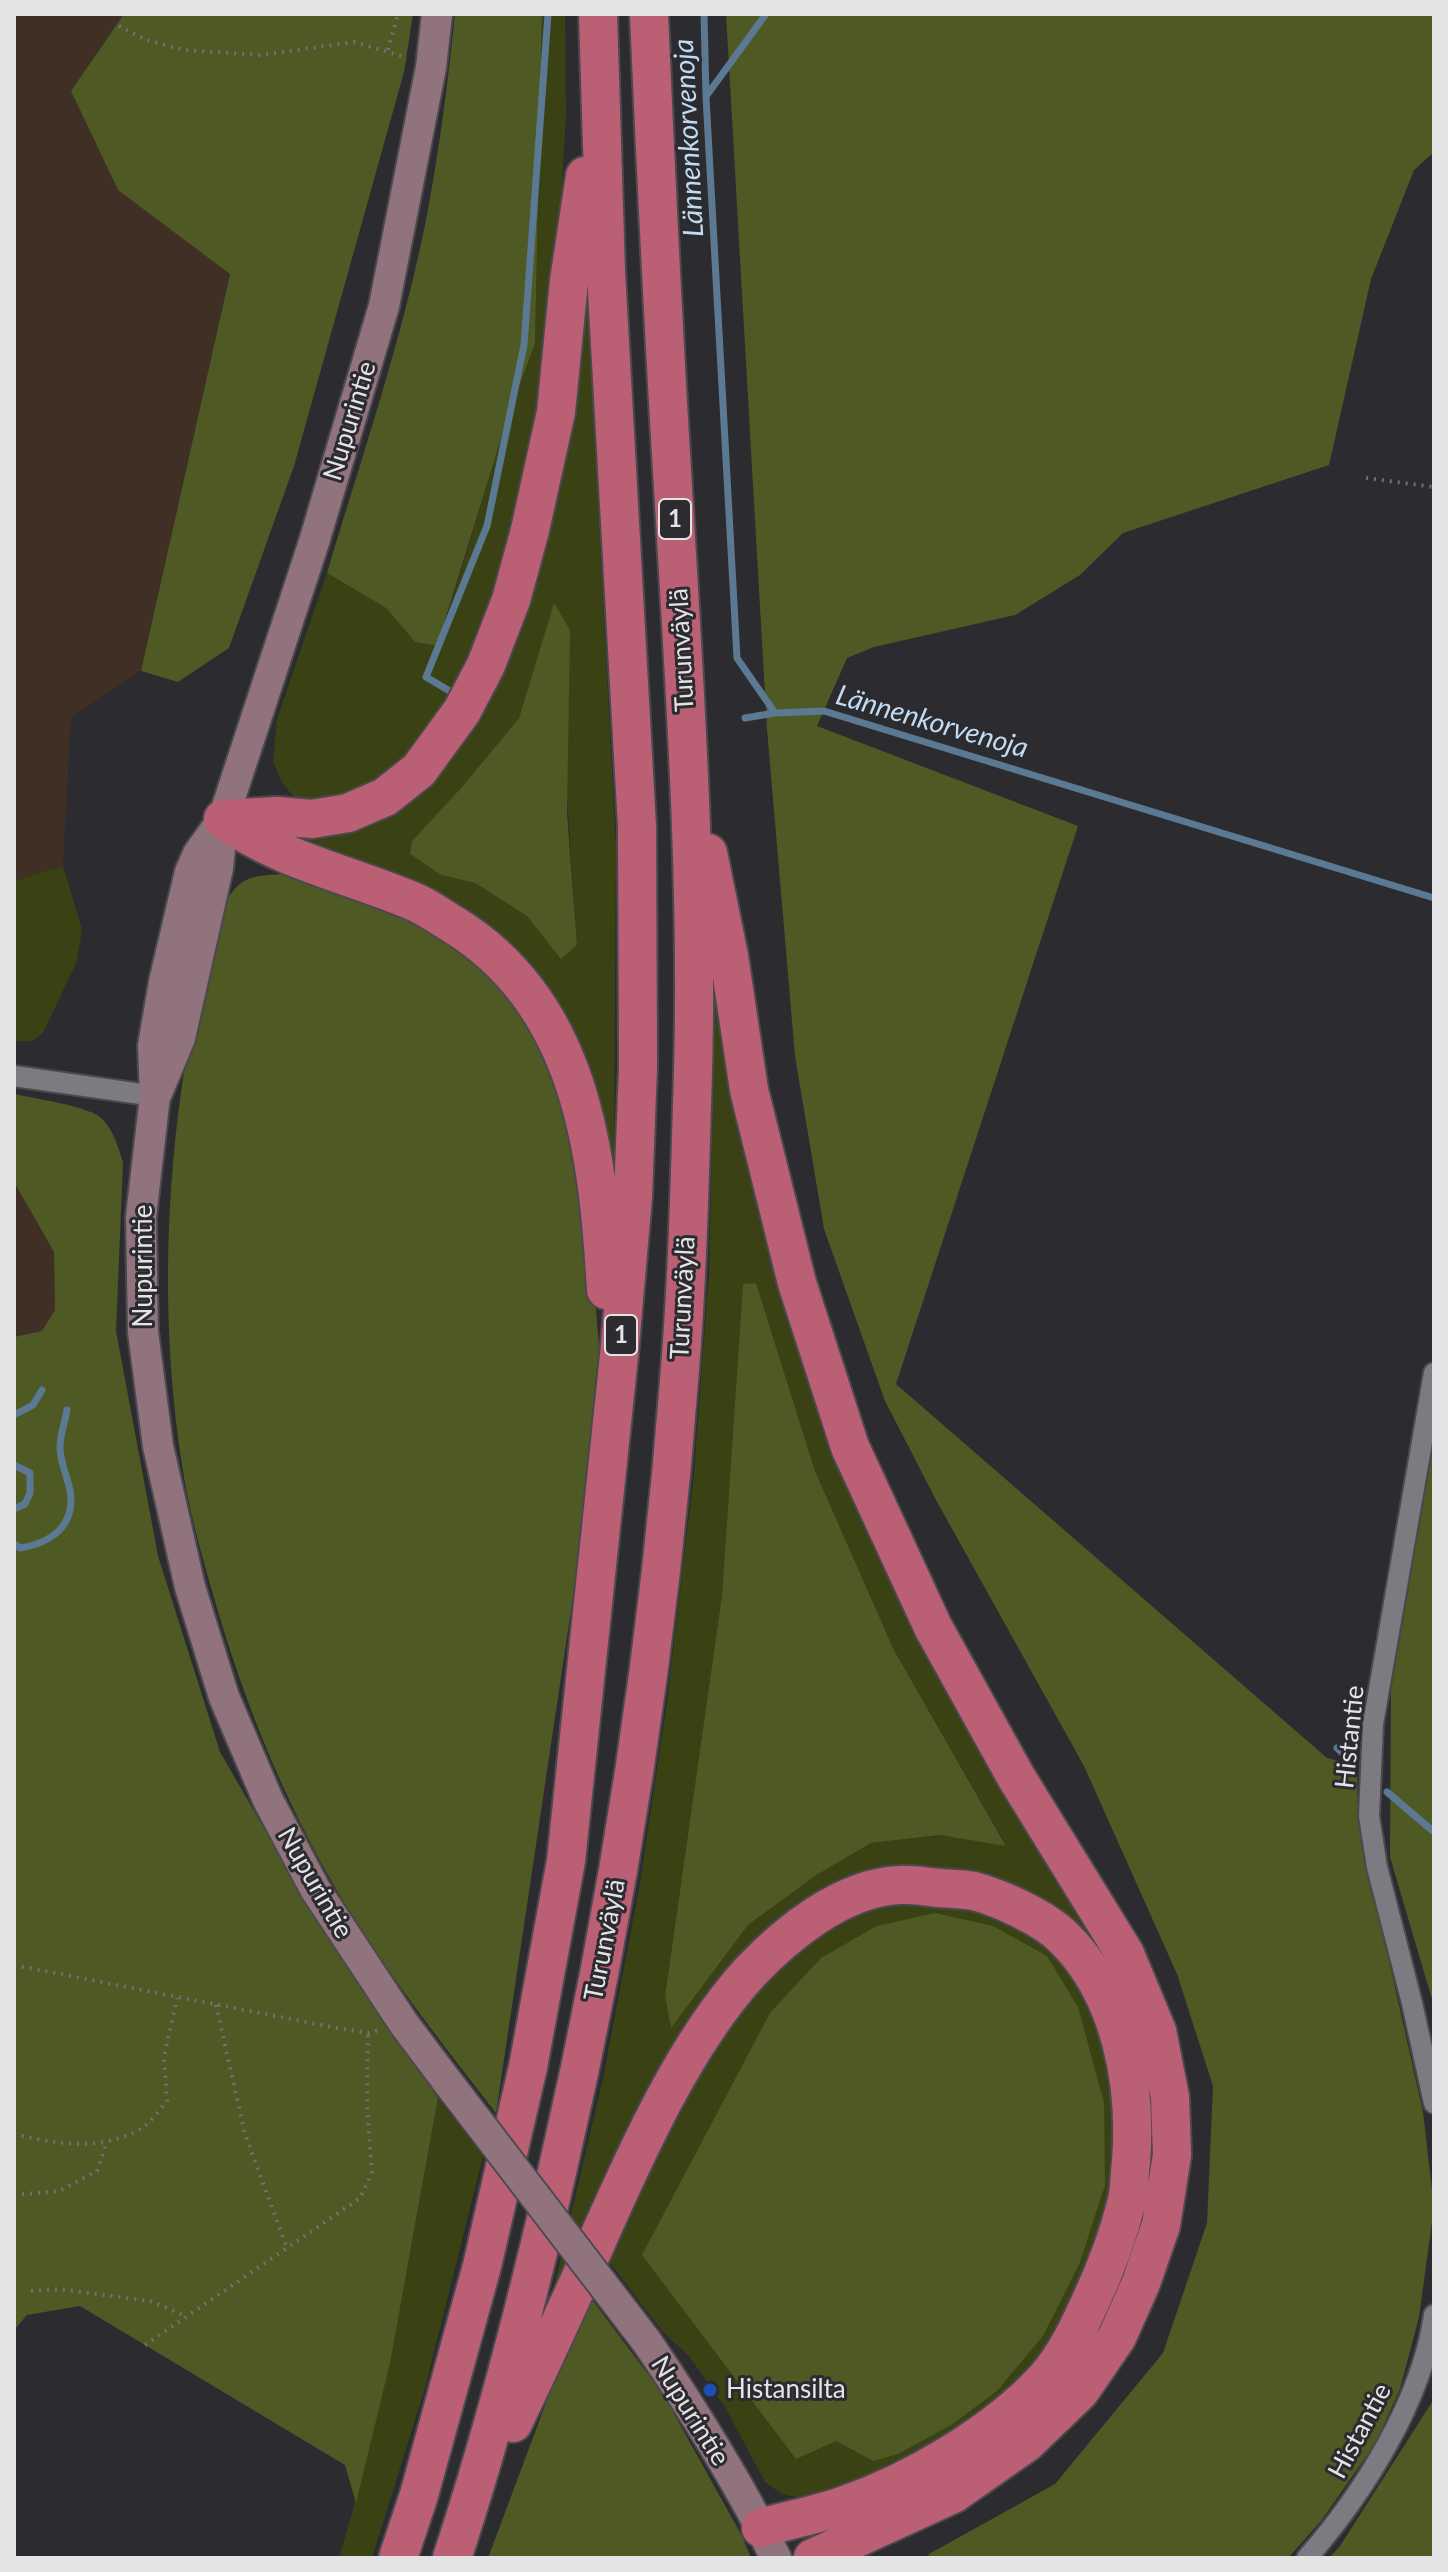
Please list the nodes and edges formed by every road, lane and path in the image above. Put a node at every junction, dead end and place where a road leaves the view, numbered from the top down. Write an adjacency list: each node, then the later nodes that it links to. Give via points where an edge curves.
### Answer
1 (398, 14): 6 (path)
2 (437, 14): 7 (main road, Nupurintie)
3 (598, 14): 8 (highway, Turunväylä / 1)
4 (649, 14): 11 (highway, Turunväylä / 1)
5 (119, 26): 6 (path, via 184,50 261,55 354,42)
6 (388, 50): 7 (path)
7 (431, 67): 12 (main road, Nupurintie, via 384,306)
8 (599, 91): 12 (highway, via 569,281 556,412 511,600 486,665 462,711 419,770 385,797 348,813 312,819); 15 (highway, Turunväylä / 1, via 637,827 638,1067)
9 (1366, 478): 10 (path)
10 (1434, 487)
11 (689, 765): 32 (highway, Turunväylä / 1, via 692,1083 681,1367 656,1608 619,1869 579,2077 503,2393); 34 (highway, via 729,956 749,1090 797,1283 850,1447 933,1627 1016,1777 1125,1954 1157,2031 1170,2097 1172,2155 1161,2225 1117,2337 1080,2391 1026,2443 953,2494)
12 (223, 819): 14 (main road, Nupurintie, via 194,863 178,920 153,1046); 15 (highway, via 264,846 421,904 481,942 520,980 549,1021 591,1144 607,1304)
13 (14, 1076): 14 (street)
14 (155, 1096): 20 (main road, Nupurintie, via 141,1217 143,1332 158,1446 190,1587 224,1697 268,1800 315,1889)
15 (619, 1356): 33 (highway, Turunväylä / 1, via 561,1890 528,2067 482,2266)
16 (1434, 1373): 22 (street, Histantie, via 1373,1724 1369,1816)
17 (14, 1965): 18 (path)
18 (177, 1998): 19 (path); 24 (path, via 164,2057 167,2101 143,2128)
19 (216, 2005): 21 (path); 26 (path, via 245,2134)
20 (404, 2024): 21 (path); 31 (main road, Nupurintie, bridge, via 647,2342)
21 (368, 2033): 26 (path, via 372,2173 360,2198)
22 (1434, 2103)
23 (14, 2134): 24 (path, via 60,2145)
24 (107, 2142): 25 (path, via 97,2171 59,2191)
25 (14, 2195)
26 (287, 2248): 29 (path)
27 (31, 2291): 29 (path, via 59,2289 150,2301)
28 (1434, 2315): 35 (street, Histantie, via 1415,2382 1388,2444)
29 (186, 2316): 30 (path)
30 (145, 2345)
31 (768, 2543): 32 (highway, via 929,2467 996,2424 1047,2376 1104,2274 1127,2201 1133,2132 1129,2074 1115,2024 1091,1971 1061,1934 1015,1907 973,1891 897,1885 864,1892 792,1933 749,1973 710,2024 664,2100)
32 (457, 2544)
33 (398, 2558)
34 (813, 2558)
35 (1307, 2558)

